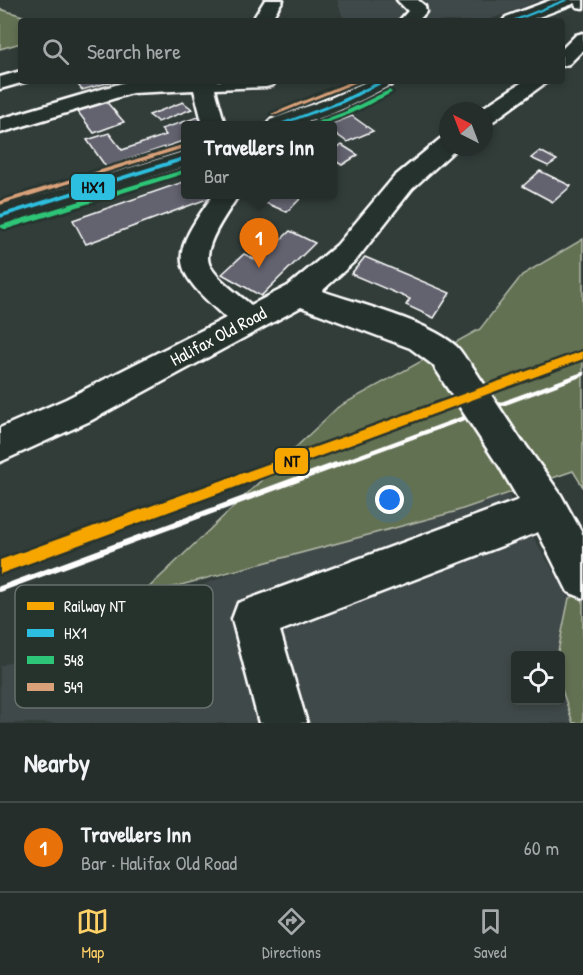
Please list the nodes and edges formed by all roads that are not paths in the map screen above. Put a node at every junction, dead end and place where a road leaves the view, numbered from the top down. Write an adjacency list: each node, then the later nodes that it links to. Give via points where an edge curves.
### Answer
1 (274, 0): 4 (main road)
2 (406, 0): 5 (main road, via 416,6 417,12)
3 (567, 0): 6 (main road)
4 (263, 18)
5 (411, 18)
6 (520, 18)
7 (18, 78): 8 (main road)
8 (0, 83)
9 (203, 84): 13 (main road); 15 (main road, via 130,87)
10 (378, 84): 14 (main road)
11 (534, 84): 12 (main road)
12 (493, 111)
13 (213, 121)
14 (291, 121)
15 (0, 126)
16 (439, 152): 20 (main road, Halifax Old Road, via 403,183 348,252)
17 (181, 160): 19 (main road)
18 (224, 199): 21 (main road, via 198,241 193,260 201,276)
19 (0, 216)
20 (299, 294): 21 (main road, Halifax Old Road); 23 (main road, bridge, via 421,339 445,356)
21 (248, 320): 22 (main road, Halifax Old Road, via 78,410)
22 (0, 446)
23 (547, 509): 24 (main road); 25 (main road, via 254,619)
24 (583, 577)
25 (282, 723)

